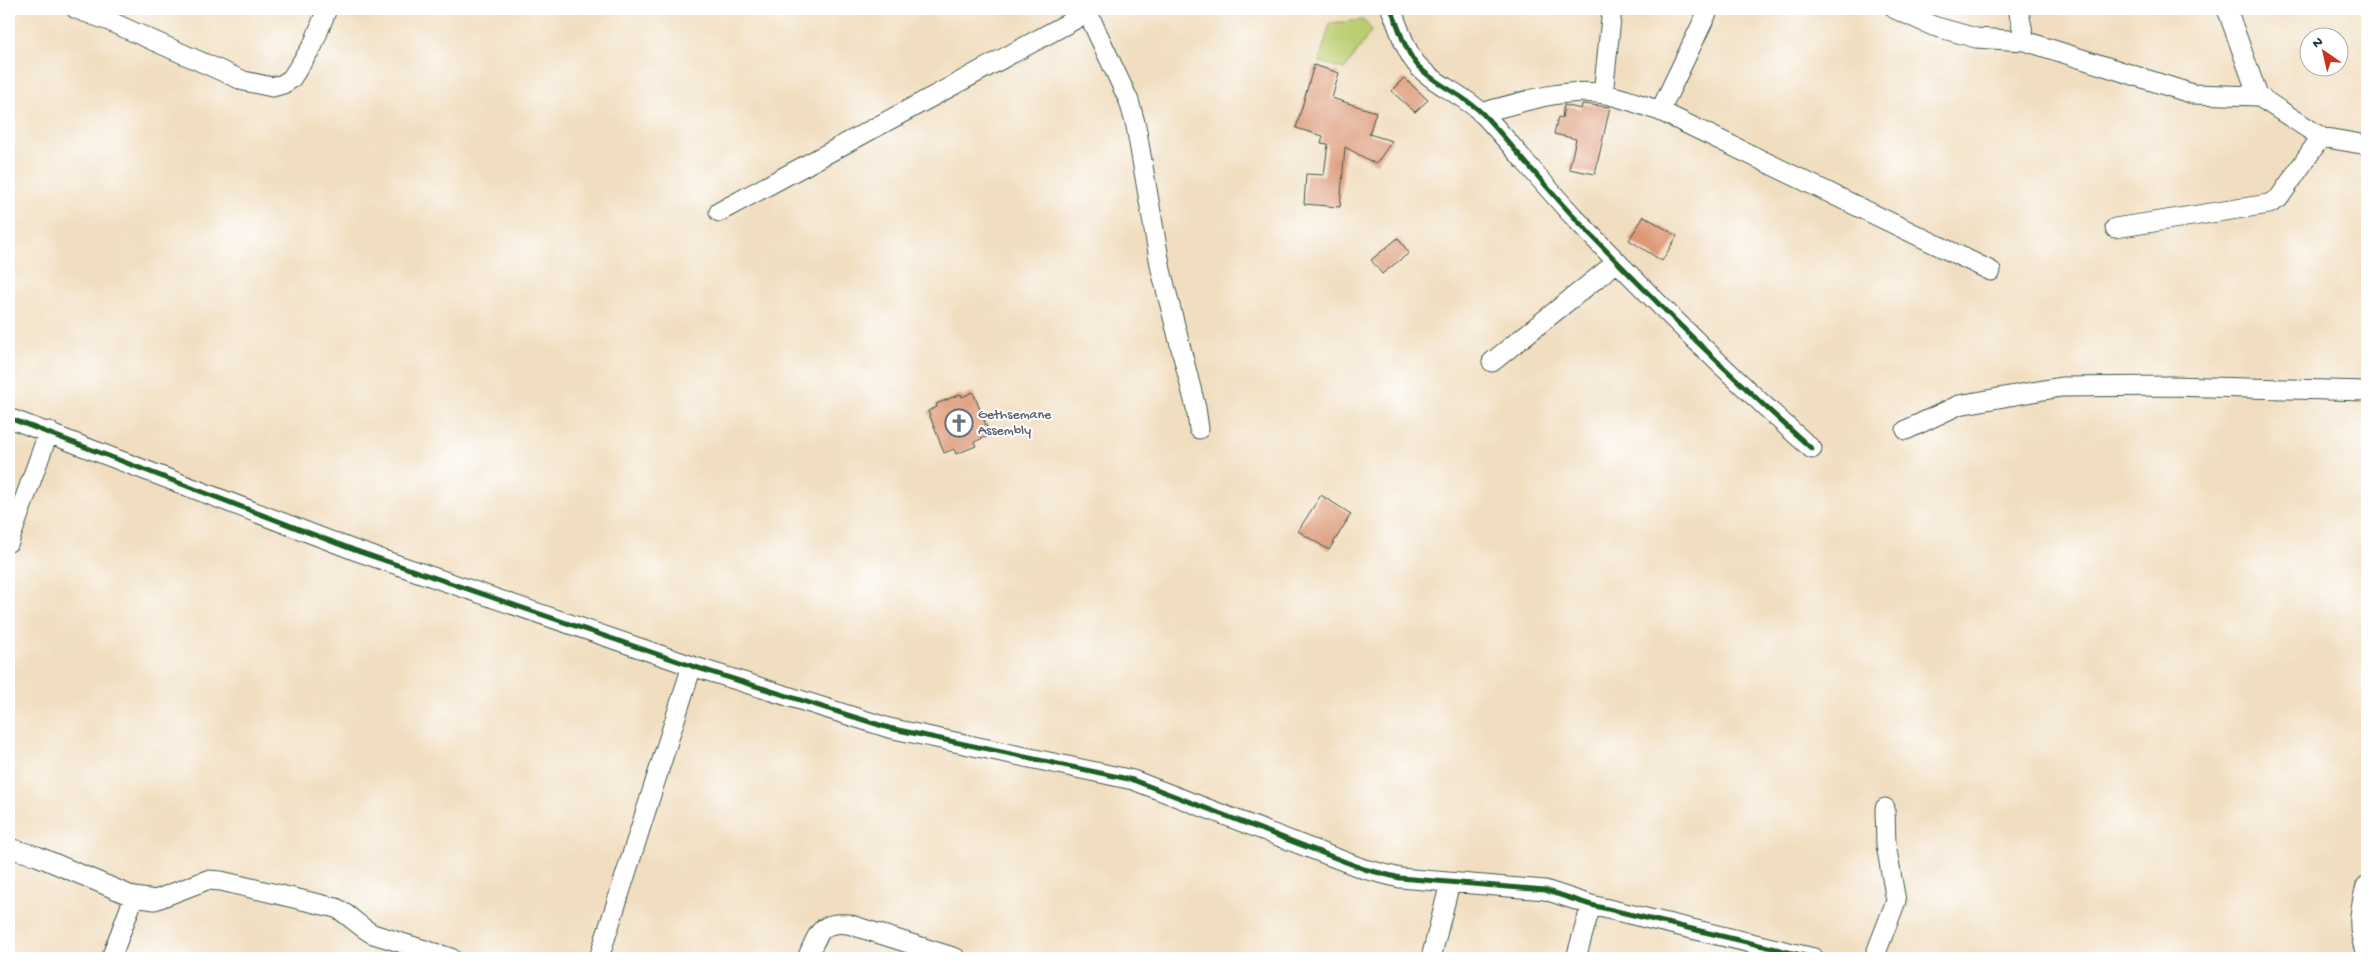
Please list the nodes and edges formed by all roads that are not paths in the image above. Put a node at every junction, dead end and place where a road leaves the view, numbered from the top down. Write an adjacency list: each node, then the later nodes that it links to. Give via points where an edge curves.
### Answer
1 (76, 9): 2 (street, via 244,81 272,87 291,79 313,46)
2 (327, 9)
3 (1391, 9): 14 (street, via 1418,66)
4 (1612, 9): 11 (street)
5 (1709, 9): 13 (street)
6 (1895, 9): 10 (street, via 1933,26 1976,38)
7 (2018, 9): 10 (street)
8 (2228, 9): 12 (street)
9 (1087, 11): 17 (street); 24 (street, via 1129,101 1136,126 1161,270)
10 (2025, 41): 12 (street, via 2193,94)
11 (1603, 94): 13 (street); 14 (street, via 1572,93 1546,97)
12 (2258, 96): 15 (street)
13 (1660, 111): 20 (street)
14 (1481, 113): 19 (street)
15 (2321, 137): 16 (street); 18 (street, via 2279,198 2269,204)
16 (2367, 145)
17 (719, 212)
18 (2115, 228)
19 (1617, 262): 21 (street); 27 (street, via 1742,386)
20 (1990, 270)
21 (1492, 362)
22 (2367, 391): 25 (street, via 2061,386 1959,405)
23 (9, 418): 26 (street)
24 (1199, 429)
25 (1906, 430)
26 (49, 431): 28 (street); 29 (street, via 354,550)
27 (1812, 449)
28 (9, 542)
29 (692, 666): 32 (street, via 889,728 1133,780 1364,869 1400,878); 39 (street)
30 (1885, 808): 45 (street, via 1886,845 1896,901)
31 (9, 848): 34 (street, via 37,856)
32 (1450, 883): 35 (street, via 1545,890); 42 (street)
33 (2366, 886): 36 (street, via 2358,916 2360,937)
34 (134, 896): 37 (street); 38 (street, via 156,900 206,880 221,881 336,908 373,934)
35 (1591, 905): 43 (street); 44 (street)
36 (2367, 957)
37 (111, 958)
38 (451, 958)
39 (599, 958)
40 (807, 958): 41 (street, via 820,930 833,922 873,931)
41 (956, 958)
42 (1431, 958)
43 (1576, 958)
44 (1814, 958)
45 (1874, 958)

